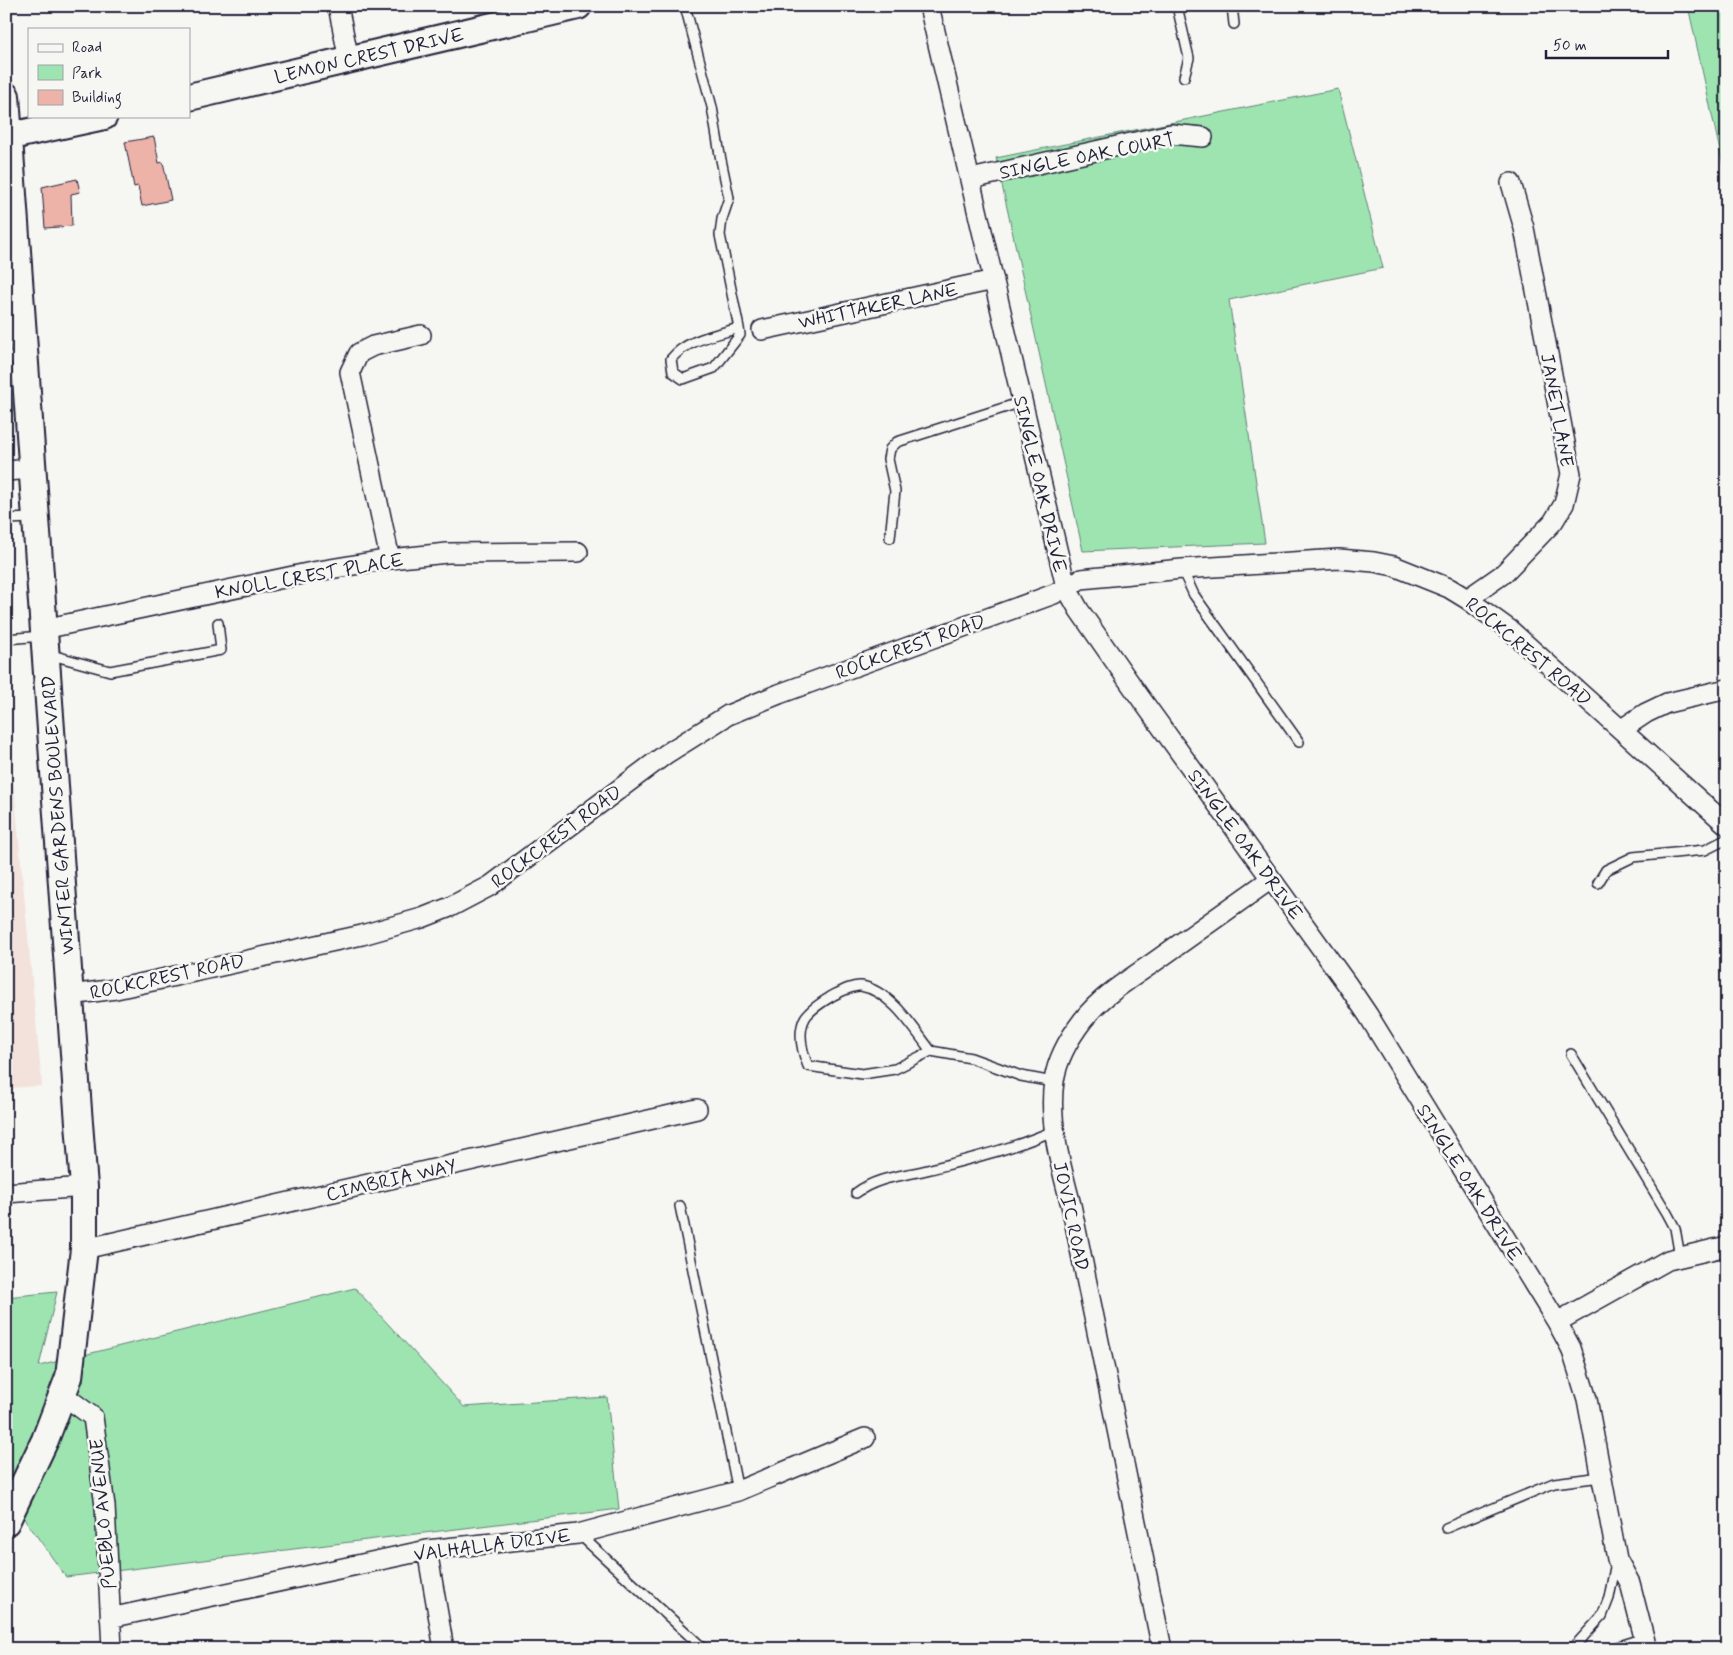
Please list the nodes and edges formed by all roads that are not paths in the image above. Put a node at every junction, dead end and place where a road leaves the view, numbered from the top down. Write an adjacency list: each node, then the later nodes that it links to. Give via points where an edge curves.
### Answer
1 (338, 6): 8 (street)
2 (578, 6): 8 (main road, LEMON CREST DRIVE)
3 (685, 6): 18 (lane, via 712,107 729,198 720,235)
4 (929, 6): 15 (street, SINGLE OAK DRIVE)
5 (1177, 6): 9 (lane, via 1189,58)
6 (1232, 6): 7 (lane)
7 (1234, 24)
8 (349, 60): 11 (main road, LEMON CREST DRIVE)
9 (1184, 77)
10 (6, 96): 13 (main road, WINTER GARDENS BOULEVARD)
11 (190, 97)
12 (95, 118): 13 (main road)
13 (8, 137): 21 (main road, WINTER GARDENS BOULEVARD)
14 (1203, 137): 15 (street, SINGLE OAK COURT, via 1170,134)
15 (971, 179): 17 (street, SINGLE OAK DRIVE)
16 (1511, 183): 32 (street, JANET LANE, via 1524,228 1571,474 1564,504 1553,522 1503,574)
17 (994, 280): 19 (street, WHITTAKER LANE); 22 (street, SINGLE OAK DRIVE)
18 (739, 328): 18 (lane, via 740,335 714,368 683,379 673,372 671,359 678,350)
19 (762, 330)
20 (421, 335): 29 (street, via 373,346 359,353 350,372)
21 (16, 358): 23 (main road, WINTER GARDENS BOULEVARD)
22 (1022, 402): 27 (lane, via 897,442 890,449 888,459 895,492); 31 (street, SINGLE OAK DRIVE)
23 (33, 468): 24 (street); 25 (main road, WINTER GARDENS BOULEVARD)
24 (6, 471)
25 (36, 518): 26 (lane); 35 (main road, WINTER GARDENS BOULEVARD)
26 (6, 519)
27 (890, 538)
28 (578, 552): 29 (street, KNOLL CREST PLACE, via 447,553)
29 (390, 559): 35 (street, KNOLL CREST PLACE, via 312,572)
30 (1182, 569): 31 (street, ROCKCREST ROAD, via 1089,578); 32 (street, ROCKCREST ROAD, via 1339,559 1374,562 1423,576); 38 (lane, via 1194,594)
31 (1066, 587): 41 (street, SINGLE OAK DRIVE, via 1078,610); 43 (street, ROCKCREST ROAD, via 728,715 666,754 490,886 450,907 362,934 116,989)
32 (1467, 599): 37 (street, ROCKCREST ROAD, via 1510,630)
33 (218, 622): 35 (lane, via 221,650 110,671)
34 (6, 638): 35 (lane)
35 (45, 639): 43 (main road, WINTER GARDENS BOULEVARD)
36 (1727, 689): 37 (street, via 1667,702)
37 (1622, 729): 39 (street, ROCKCREST ROAD)
38 (1299, 742)
39 (1727, 825)
40 (1727, 839): 42 (lane, via 1705,850 1633,857 1606,870)
41 (1272, 879): 46 (street, JOVIC ROAD, via 1103,1000 1072,1037 1062,1054); 56 (street, SINGLE OAK DRIVE, via 1368,1015)
42 (1598, 883)
43 (70, 995): 49 (main road, WINTER GARDENS BOULEVARD)
44 (931, 1051): 44 (lane, via 895,1069 862,1074 808,1066 802,1053 800,1035 805,1017 822,1003 842,990 860,986 877,992 896,1006); 46 (lane, via 971,1058 1021,1076)
45 (1571, 1054): 55 (lane, via 1667,1213 1675,1228)
46 (1054, 1082): 48 (street, JOVIC ROAD)
47 (697, 1109): 54 (street, CIMBRIA WAY)
48 (1055, 1130): 51 (lane, via 1002,1150 879,1180); 71 (street, JOVIC ROAD)
49 (84, 1187): 50 (street); 54 (main road, WINTER GARDENS BOULEVARD)
50 (6, 1193)
51 (856, 1193)
52 (680, 1206): 60 (lane)
53 (1727, 1246): 55 (street)
54 (84, 1249): 57 (main road, WINTER GARDENS BOULEVARD, via 69,1377)
55 (1680, 1257): 56 (street, via 1668,1260)
56 (1556, 1322): 59 (street, SINGLE OAK DRIVE, via 1571,1348 1580,1374)
57 (62, 1394): 61 (main road, WINTER GARDENS BOULEVARD, via 45,1440); 66 (street, PUEBLO AVENUE, via 93,1417 105,1506)
58 (866, 1438): 60 (street, VALHALLA DRIVE)
59 (1601, 1477): 62 (lane, via 1554,1483); 65 (street, SINGLE OAK DRIVE)
60 (738, 1491): 63 (street, VALHALLA DRIVE)
61 (6, 1522)
62 (1446, 1528)
63 (578, 1534): 64 (street, VALHALLA DRIVE); 70 (lane)
64 (427, 1550): 66 (street, VALHALLA DRIVE); 69 (street)
65 (1617, 1559): 67 (street, SINGLE OAK DRIVE, via 1630,1583); 72 (lane, via 1602,1616)
66 (110, 1618): 68 (street, PUEBLO AVENUE)
67 (1646, 1643): 73 (lane)
68 (112, 1649)
69 (444, 1649)
70 (704, 1649)
71 (1162, 1649)
72 (1572, 1649)
73 (1610, 1649)

